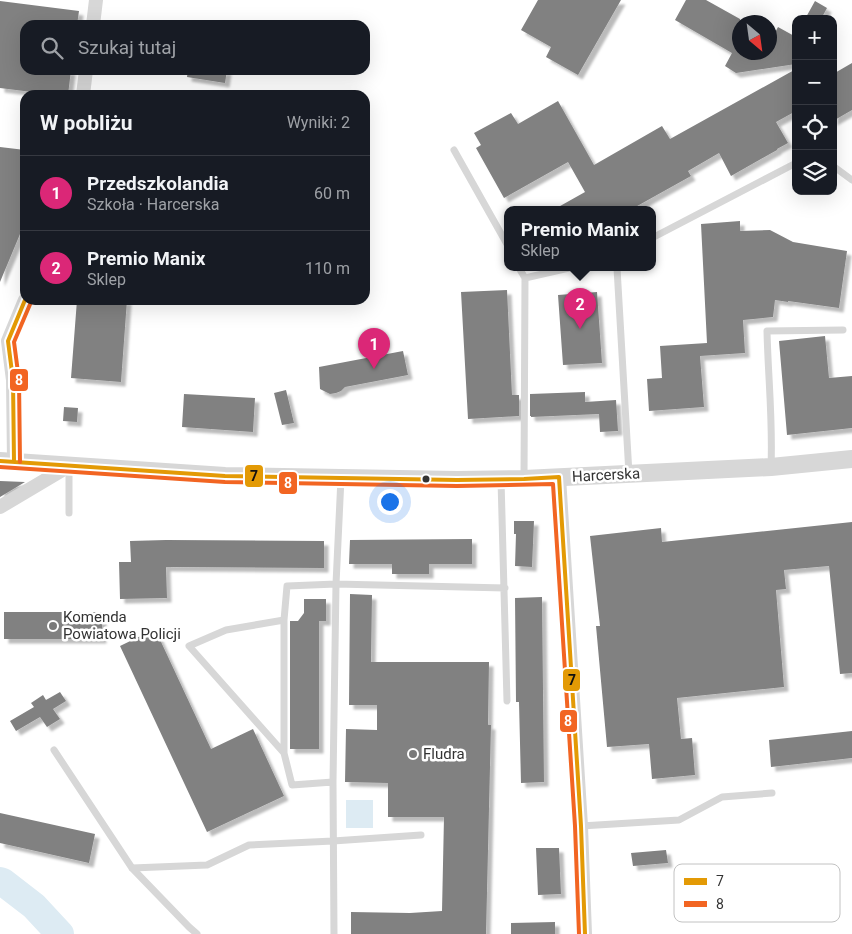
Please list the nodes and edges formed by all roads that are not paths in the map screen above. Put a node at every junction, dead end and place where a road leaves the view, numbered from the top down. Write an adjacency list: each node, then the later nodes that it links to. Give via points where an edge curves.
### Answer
1 (96, 0): 2 (street)
2 (94, 20)
3 (85, 75): 4 (street)
4 (84, 90)
5 (454, 150): 10 (lane)
6 (792, 165): 9 (lane)
7 (837, 169): 8 (lane)
8 (852, 180)
9 (656, 236)
10 (504, 239)
11 (522, 271): 14 (lane)
12 (556, 271): 14 (lane)
13 (617, 271): 22 (lane)
14 (525, 278): 25 (lane)
15 (22, 305): 17 (street)
16 (843, 330): 21 (lane, via 767,331)
17 (4, 340): 19 (street, via 13,380)
18 (852, 459): 21 (street, Harcerska)
19 (7, 462): 20 (street, Harcerska)
20 (69, 466): 24 (street, Harcerska, via 225,476); 27 (street); 28 (lane)
21 (771, 467): 22 (street, Harcerska)
22 (629, 474): 23 (street, Harcerska)
23 (559, 477): 25 (street, Harcerska); 37 (street)
24 (341, 478): 26 (street, Harcerska); 29 (lane)
25 (524, 479): 26 (street, Harcerska)
26 (501, 480): 30 (lane)
27 (0, 506)
28 (68, 513)
29 (336, 584): 30 (lane); 31 (lane, via 288,586); 35 (lane)
30 (505, 588): 32 (lane)
31 (284, 620): 34 (lane); 34 (lane, via 226,630 189,646)
32 (507, 701)
33 (54, 750): 40 (lane)
34 (284, 752): 35 (lane, via 292,785)
35 (333, 782): 39 (lane)
36 (772, 793): 37 (lane, via 722,797 679,820)
37 (581, 826): 43 (street)
38 (421, 835): 39 (lane)
39 (333, 841): 40 (lane, via 249,845 207,865); 42 (lane)
40 (132, 868): 41 (lane)
41 (197, 934)
42 (334, 934)
43 (585, 934)

